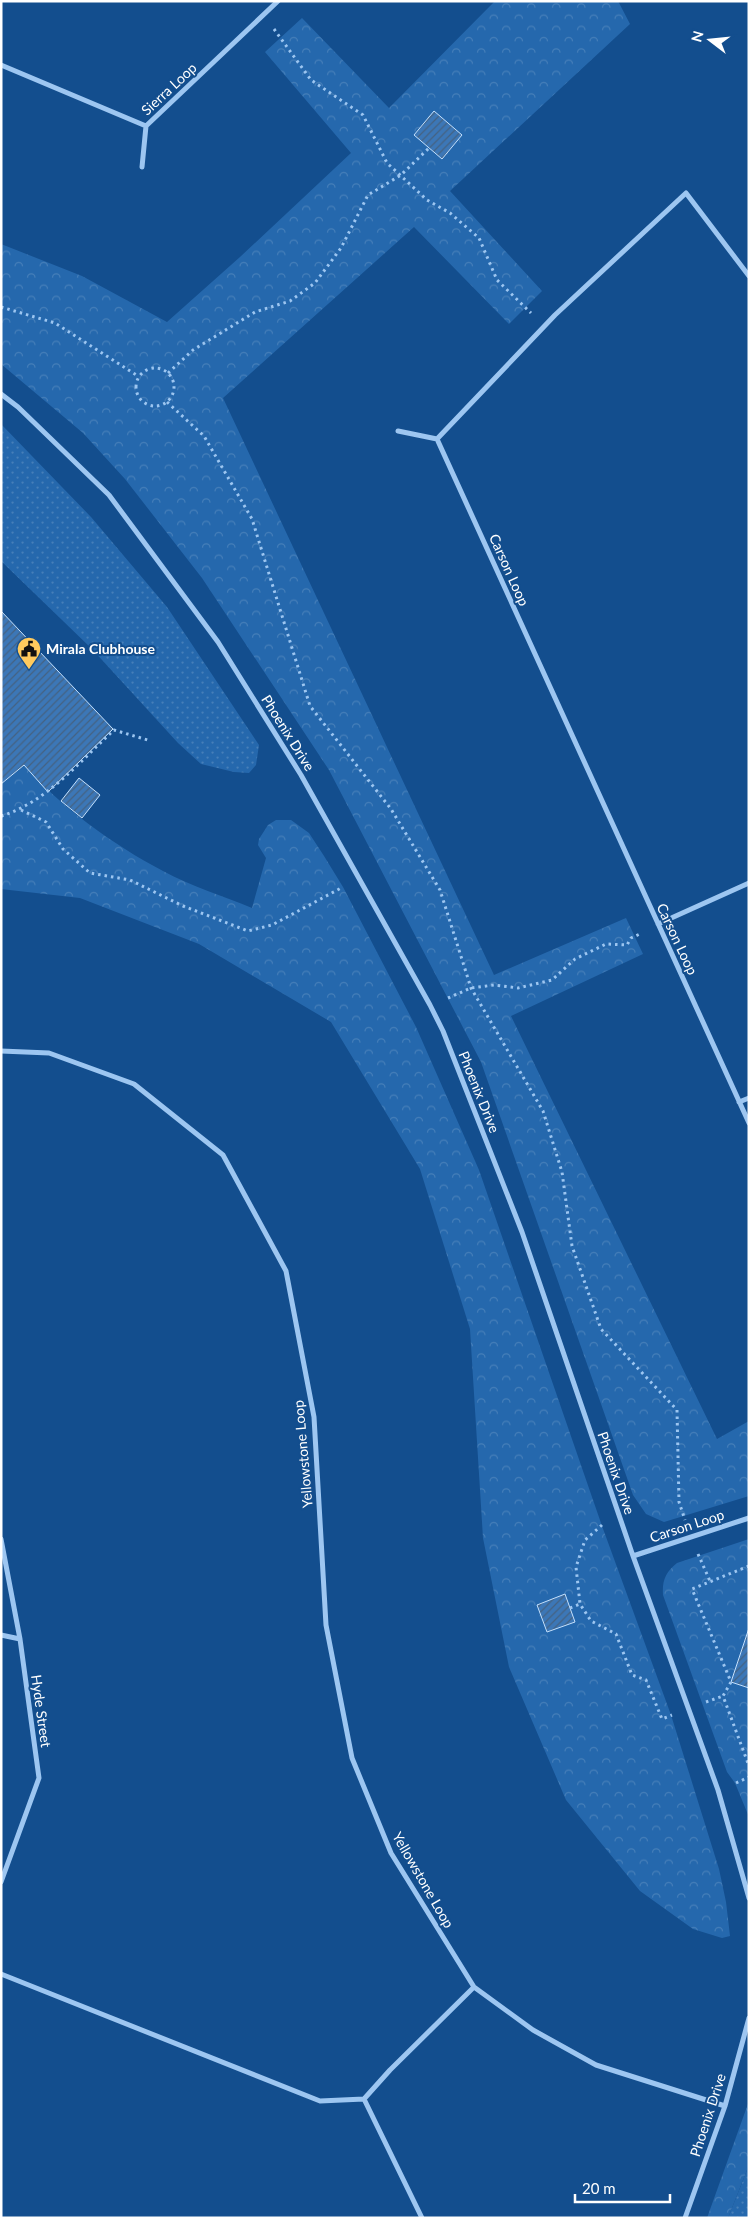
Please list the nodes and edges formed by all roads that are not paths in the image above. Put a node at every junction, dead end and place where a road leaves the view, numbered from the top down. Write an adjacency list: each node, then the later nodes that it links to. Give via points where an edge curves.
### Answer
1 (278, 1): 3 (street, Sierra Loop)
2 (1, 65): 3 (street, Sierra Loop)
3 (146, 126): 4 (street)
4 (142, 167)
5 (749, 276): 8 (street, via 686,193 545,326)
6 (1, 394): 17 (street, Phoenix Drive, via 109,495 218,642 301,775 430,1005 522,1232)
7 (398, 430): 8 (street)
8 (437, 439): 10 (street, Carson Loop)
9 (749, 882): 10 (street)
10 (658, 924): 13 (street, Carson Loop)
11 (1, 1051): 23 (street, Yellowstone Loop, via 49,1052 134,1084 223,1154 286,1271 314,1417 326,1625 352,1758 391,1853)
12 (749, 1098): 13 (street)
13 (740, 1102): 14 (street, Carson Loop)
14 (749, 1123)
15 (749, 1518): 17 (street, Carson Loop)
16 (1, 1539): 19 (street, Hyde Street)
17 (632, 1556): 21 (street, Phoenix Drive, via 718,1790)
18 (1, 1635): 19 (street)
19 (20, 1640): 20 (street, Hyde Street, via 39,1778)
20 (1, 1882)
21 (749, 1898)
22 (1, 1974): 25 (street, via 320,2101)
23 (474, 1987): 25 (street); 26 (street, Yellowstone Loop, via 533,2030 596,2065)
24 (749, 2018): 26 (street, Phoenix Drive)
25 (364, 2099): 27 (street)
26 (725, 2106): 28 (street, Phoenix Drive)
27 (422, 2218)
28 (685, 2218)

